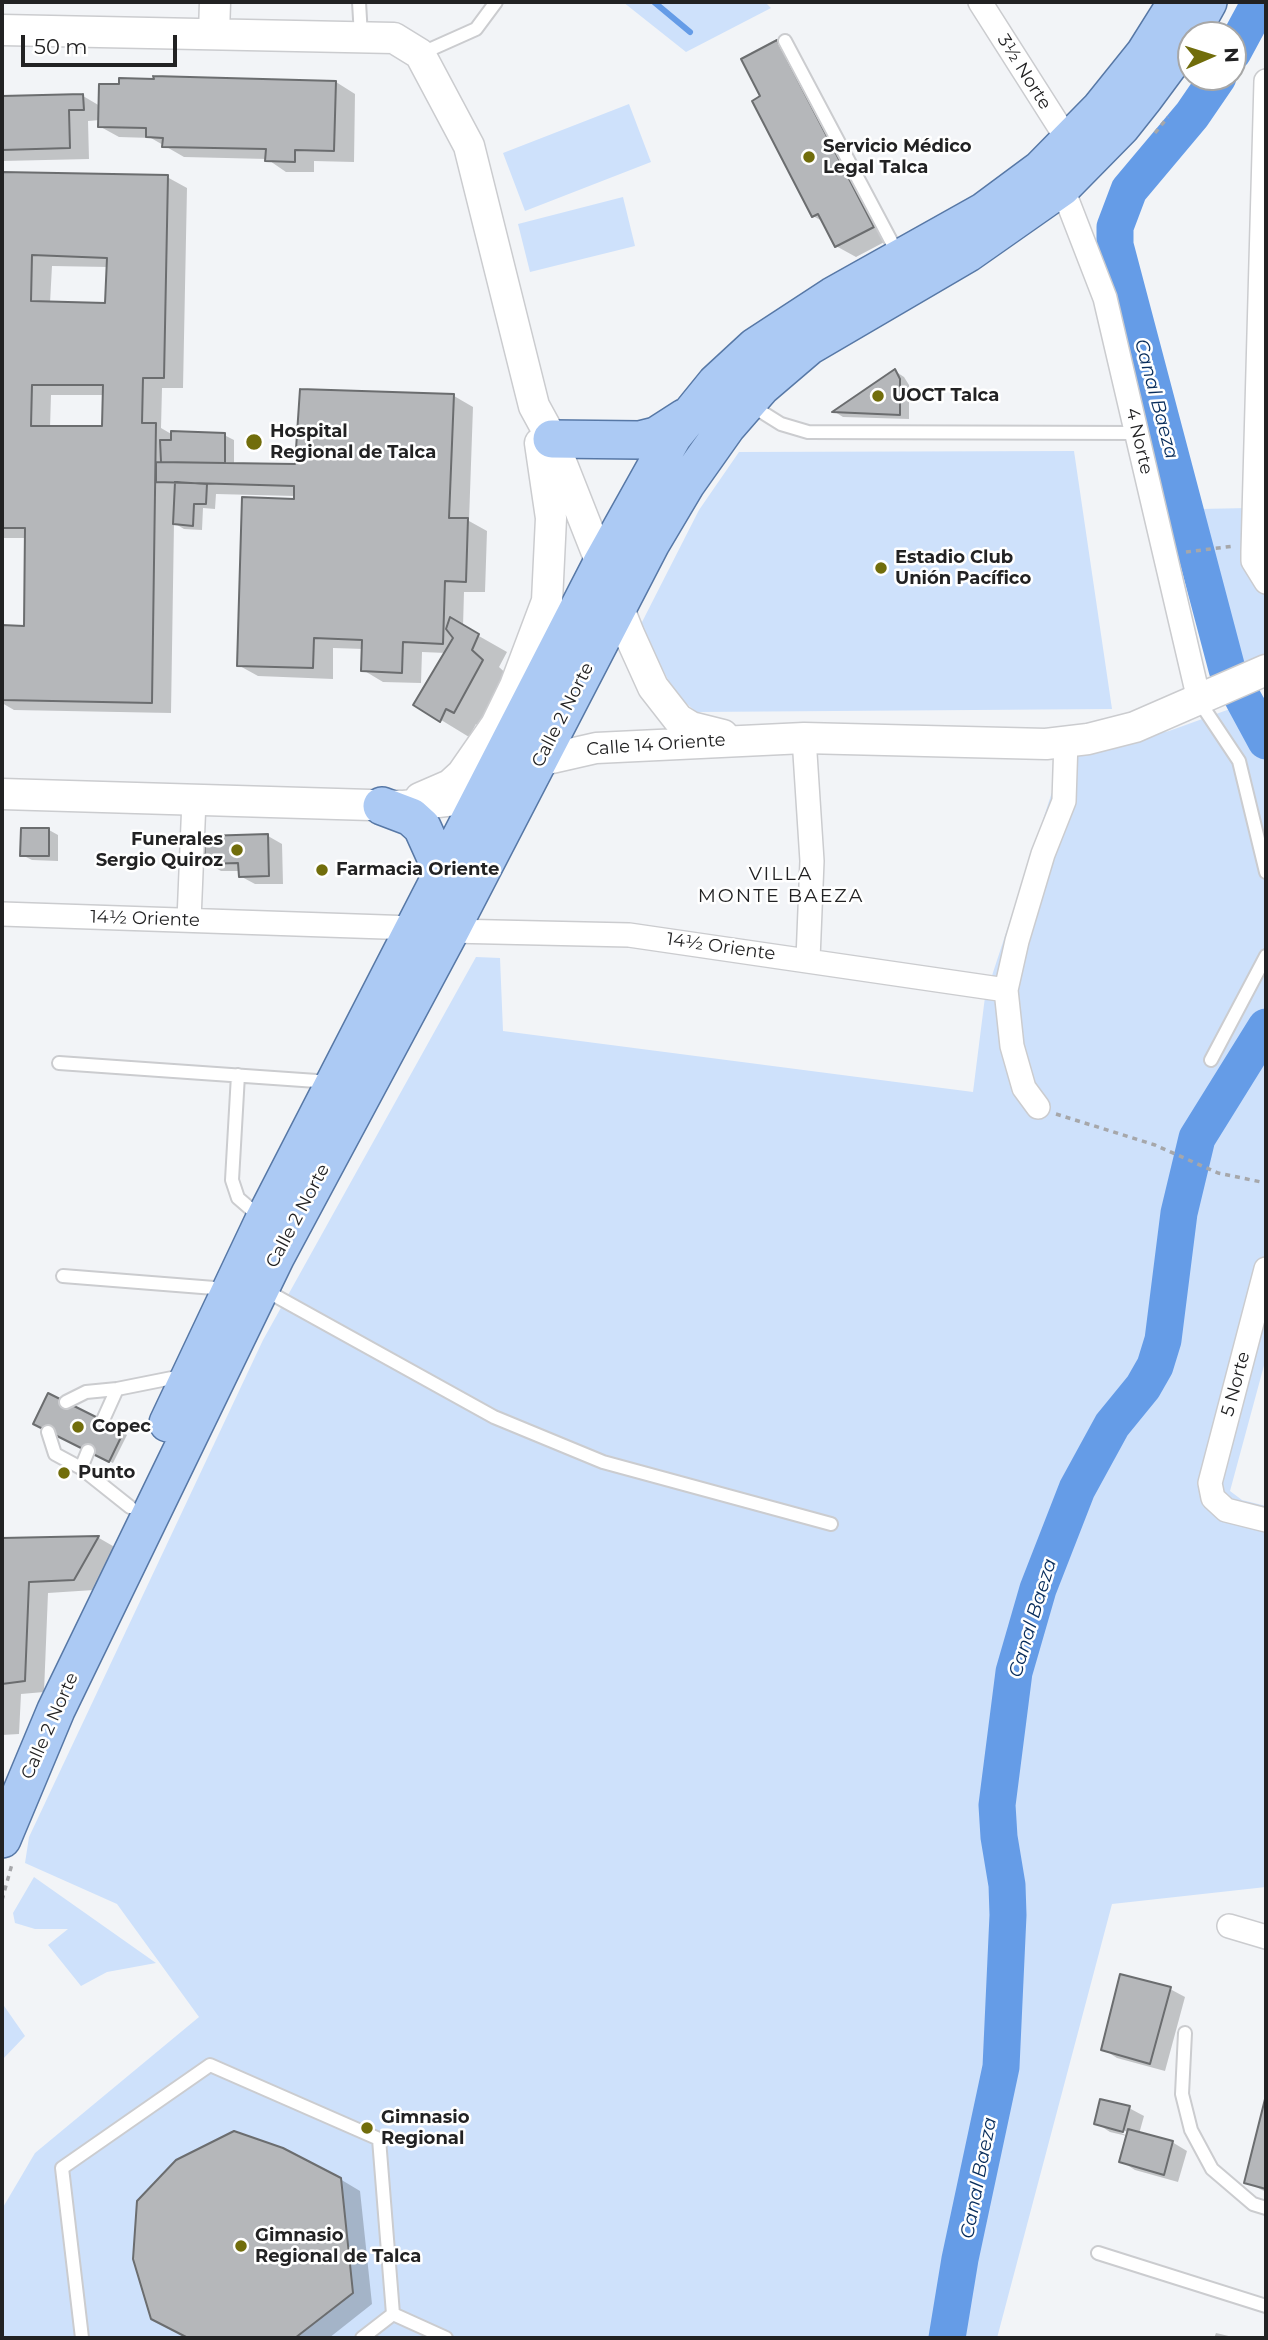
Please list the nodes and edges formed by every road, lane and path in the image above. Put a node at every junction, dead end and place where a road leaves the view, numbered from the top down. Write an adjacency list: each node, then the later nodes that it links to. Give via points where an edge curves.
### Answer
1 (215, 2): 8 (street)
2 (359, 2): 9 (lane)
3 (496, 2): 11 (lane, via 476,29)
4 (981, 2): 15 (street, 3½ Norte)
5 (1177, 2): 15 (main road, Calle 2 Norte, via 1145,53)
6 (1208, 2): 16 (main road, Calle 2 Norte, via 1152,88)
7 (2, 30): 8 (street)
8 (214, 34): 9 (street)
9 (361, 37): 11 (street, via 394,38)
10 (785, 41): 17 (lane)
11 (420, 54): 20 (street, via 469,146)
12 (1266, 81): 18 (street)
13 (1169, 115): 14 (path)
14 (1154, 134)
15 (1069, 142): 17 (main road, Calle 2 Norte, via 994,204)
16 (1062, 187): 19 (main road, Calle 2 Norte, via 968,253 809,346); 22 (street, 4 Norte, via 1105,298)
17 (901, 259): 21 (main road, Calle 2 Norte, via 755,347)
18 (1262, 389): 27 (street, via 1253,561)
19 (747, 403): 22 (lane, via 794,430 808,432); 28 (main road, Calle 2 Norte, via 685,484)
20 (534, 405): 23 (street); 38 (street, via 551,518 547,601 496,724 462,774 450,785)
21 (691, 414): 23 (main road, via 656,436 640,440); 26 (main road, Calle 2 Norte, via 656,464)
22 (1137, 433): 25 (street, 4 Norte)
23 (552, 439): 26 (street)
24 (1218, 550): 25 (path)
25 (1165, 553): 30 (street, 4 Norte)
26 (601, 563): 28 (street); 35 (main road, Calle 2 Norte)
27 (1266, 582)
28 (619, 606): 32 (street, via 653,687 678,719 708,732); 34 (main road, Calle 2 Norte)
29 (1263, 672): 30 (street, Calle 14 Oriente)
30 (1211, 696): 33 (street, Calle 14 Oriente, via 1135,727); 39 (lane, via 1239,761)
31 (804, 738): 32 (street, Calle 14 Oriente); 33 (street, Calle 14 Oriente, via 1026,745); 46 (street, via 812,861)
32 (745, 739): 34 (street, Calle 14 Oriente, via 596,748)
33 (1066, 741): 47 (street, via 1063,801)
34 (539, 761): 35 (street, Calle 14 Oriente); 44 (main road, Calle 2 Norte)
35 (484, 791): 38 (street, Calle 14 Oriente, via 453,801); 40 (main road, Calle 2 Norte)
36 (2, 794): 37 (street, Calle 14 Oriente)
37 (194, 800): 38 (street, Calle 14 Oriente); 42 (street)
38 (393, 806): 40 (main road, via 422,827 432,845)
39 (1266, 872)
40 (439, 879): 43 (main road, Calle 2 Norte)
41 (2, 914): 42 (street, 14½ Oriente)
42 (189, 920): 43 (street, 14½ Oriente)
43 (414, 928): 51 (main road, Calle 2 Norte)
44 (450, 931): 46 (street, 14½ Oriente, via 619,934); 57 (main road, Calle 2 Norte)
45 (1266, 956): 48 (lane)
46 (808, 959): 47 (street, 14½ Oriente)
47 (998, 989): 52 (street, via 1024,1088)
48 (1211, 1060)
49 (59, 1063): 50 (lane)
50 (238, 1075): 51 (lane); 54 (lane, via 232,1180 238,1198)
51 (334, 1082): 54 (main road, Calle 2 Norte)
52 (1038, 1107): 53 (path, via 1154,1145 1218,1173)
53 (1266, 1183)
54 (264, 1220): 57 (main road, Calle 2 Norte)
55 (1266, 1269): 66 (street, 5 Norte, via 1210,1483 1213,1498 1226,1510)
56 (63, 1276): 57 (lane)
57 (245, 1288): 58 (main road, Calle 2 Norte); 67 (lane, via 494,1417 591,1457); 69 (main road, Calle 2 Norte)
58 (190, 1374): 59 (lane); 65 (main road, Calle 2 Norte)
59 (117, 1390): 60 (lane, via 86,1392); 61 (lane)
60 (66, 1402)
61 (103, 1420)
62 (48, 1432): 64 (lane, via 55,1454)
63 (88, 1451): 64 (lane)
64 (81, 1468): 65 (lane)
65 (130, 1507): 68 (main road, Calle 2 Norte)
66 (1266, 1520)
67 (831, 1524)
68 (2, 1783)
69 (2, 1839)
70 (1229, 1926): 71 (street)
71 (1266, 1937)
72 (1185, 2033): 73 (lane, via 1182,2094 1191,2130 1212,2169 1253,2204)
73 (1266, 2208)
74 (1098, 2253): 75 (lane)
75 (1266, 2306)
76 (394, 2314): 77 (lane, via 379,2139 210,2065 62,2168); 78 (lane); 79 (lane)
77 (82, 2338)
78 (362, 2338)
79 (446, 2338)

